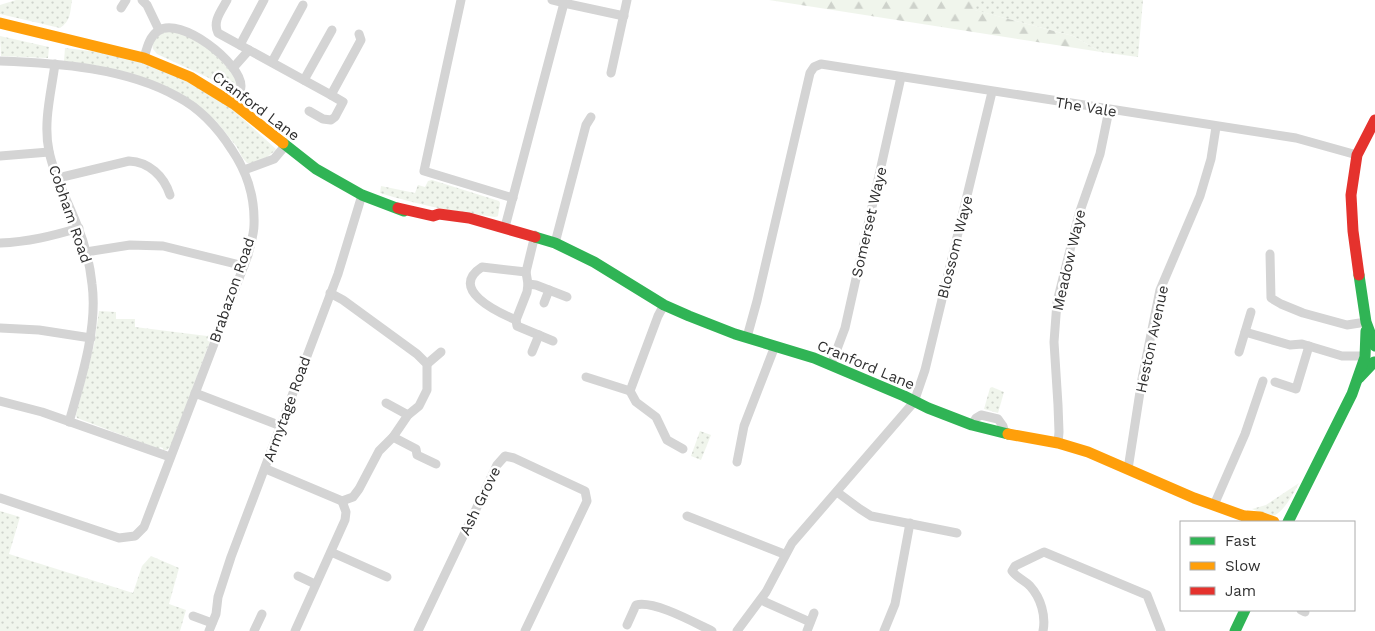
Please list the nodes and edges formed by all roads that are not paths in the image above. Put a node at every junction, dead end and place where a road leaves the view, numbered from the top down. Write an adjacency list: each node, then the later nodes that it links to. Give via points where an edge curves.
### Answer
1 (142, 0): 11 (street)
2 (227, 0): 14 (street, via 216,21 216,28 218,33)
3 (264, 0): 14 (street)
4 (461, 0): 40 (street, via 424,171)
5 (552, 0): 7 (street)
6 (627, 0): 9 (street)
7 (564, 3): 9 (street); 40 (street)
8 (303, 5): 18 (street)
9 (624, 16): 21 (street)
10 (0, 23): 16 (street, Cranford Lane)
11 (159, 30): 16 (street, via 150,39); 20 (street, via 172,27 185,30 214,49)
12 (332, 30): 23 (street)
13 (360, 34): 25 (street, via 361,40)
14 (240, 45): 15 (street)
15 (249, 50): 18 (street); 20 (street)
16 (144, 58): 26 (street, Cranford Lane, via 193,78)
17 (0, 61): 19 (street, Brabazon Road)
18 (272, 62): 23 (street)
19 (55, 64): 33 (street, Cobham Road, via 47,115); 36 (street, Brabazon Road, via 136,80 180,98 223,136)
20 (233, 68): 26 (street, via 242,85)
21 (611, 73)
22 (901, 77): 24 (street, The Vale); 62 (street, The Vale, via 821,64 810,73); 72 (street, Somerset Waye, via 845,328)
23 (304, 80): 25 (street)
24 (992, 92): 27 (street, The Vale); 79 (street, Blossom Waye, via 925,370)
25 (331, 95): 28 (street, via 343,102 331,120)
26 (234, 104): 32 (street, Cranford Lane)
27 (1109, 110): 31 (street, The Vale); 85 (street, Meadow Waye, via 1100,154 1079,214 1057,302 1054,342)
28 (309, 111)
29 (591, 117): 45 (street, via 586,125)
30 (1375, 120): 34 (street)
31 (1216, 127): 34 (street, The Vale, via 1296,138); 91 (street, Heston Avenue, via 1211,160 1200,196 1160,290)
32 (285, 146): 36 (street, via 274,159); 38 (street, Cranford Lane, via 316,169)
33 (49, 152): 35 (street); 37 (street, Cobham Road)
34 (1357, 155): 58 (street, via 1350,195)
35 (0, 156)
36 (244, 170): 48 (street, Brabazon Road, via 253,202 254,227)
37 (58, 178): 39 (street, via 138,161 154,170 165,182); 42 (street, Cobham Road)
38 (362, 194): 41 (street, Cranford Lane, via 398,208 433,216 470,218); 52 (street, Armytage Road)
39 (170, 195)
40 (513, 198): 41 (street)
41 (505, 227): 43 (street, Cranford Lane)
42 (78, 228): 44 (street, via 51,237); 46 (street, Cobham Road)
43 (535, 236): 45 (street, Cranford Lane); 49 (street)
44 (0, 243)
45 (555, 243): 55 (street, Cranford Lane)
46 (86, 252): 48 (street, via 130,245 163,246); 63 (street, Cobham Road, via 93,285)
47 (1270, 254): 58 (street, via 1272,298 1303,313 1347,325)
48 (244, 266): 77 (street, Brabazon Road)
49 (526, 272): 50 (street); 57 (street, via 482,266 475,271 471,282 474,295 497,312)
50 (528, 284): 51 (street); 57 (street)
51 (549, 290): 53 (street); 54 (street)
52 (330, 293): 71 (street); 83 (street, Armytage Road)
53 (567, 297)
54 (544, 302)
55 (664, 304): 62 (street, Cranford Lane); 76 (street)
56 (1251, 312): 60 (street)
57 (516, 320): 61 (street, via 516,326)
58 (1366, 324): 70 (street)
59 (0, 328): 63 (street)
60 (1245, 332): 66 (street, via 1290,345); 69 (street)
61 (539, 335): 64 (street); 68 (street)
62 (747, 337): 65 (street, Cranford Lane)
63 (90, 338): 82 (street, Cobham Road)
64 (553, 341)
65 (775, 346): 72 (street, Cranford Lane); 88 (street, via 744,426)
66 (1309, 346): 70 (street, via 1342,356); 75 (street, via 1296,388)
67 (441, 352): 71 (street)
68 (532, 352)
69 (1239, 352)
70 (1370, 354): 100 (street, via 1313,474 1297,503)
71 (427, 364): 81 (street, via 427,390 419,406)
72 (831, 365): 79 (street, Cranford Lane)
73 (586, 376): 76 (street)
74 (1263, 381): 95 (street, via 1245,434)
75 (1275, 382)
76 (630, 391): 86 (street, via 636,402 656,417 667,440)
77 (195, 393): 83 (street); 87 (street, Brabazon Road)
78 (0, 401): 82 (street)
79 (914, 402): 85 (street, Cranford Lane, via 972,425); 92 (street)
80 (386, 403): 81 (street)
81 (408, 415): 84 (street)
82 (69, 422): 87 (street)
83 (281, 426): 90 (street, Armytage Road)
84 (393, 437): 89 (street); 94 (street, via 379,451 354,497)
85 (1058, 443): 91 (street, Cranford Lane)
86 (683, 449)
87 (170, 457): 93 (street, Brabazon Road, via 144,528 134,536 119,538)
88 (738, 462)
89 (436, 464)
90 (266, 469): 94 (street); 114 (street, Armytage Road, via 231,557)
91 (1128, 469): 95 (street, Cranford Lane)
92 (837, 492): 101 (street, via 871,516); 104 (street)
93 (0, 498)
94 (342, 501): 103 (street, via 345,520)
95 (1214, 505): 97 (street, Cranford Lane)
96 (688, 516): 104 (street)
97 (1244, 516): 98 (street, Cranford Lane); 99 (street, Cranford Lane)
98 (1253, 521)
99 (1275, 521)
100 (1280, 521)
101 (910, 524): 102 (street); 121 (street, via 895,604)
102 (957, 533)
103 (330, 552): 106 (street); 107 (street)
104 (784, 554): 108 (street)
105 (298, 576): 107 (street)
106 (387, 577)
107 (316, 584): 116 (street)
108 (761, 600): 112 (street); 120 (street)
109 (1245, 611): 124 (street)
110 (262, 614): 115 (street)
111 (193, 616): 114 (street, Armytage Road)
112 (811, 622)
113 (627, 626): 119 (street, via 636,605 644,604)
114 (211, 627)
115 (254, 631)
116 (295, 631)
117 (418, 631): 118 (street, Ash Grove, via 497,465 505,456 585,491 587,501)
118 (525, 631)
119 (712, 631)
120 (738, 631)
121 (884, 631)
122 (1043, 631): 123 (street, via 1044,612 1035,592 1012,571 1015,566 1044,552 1147,595)
123 (1161, 631)
124 (1235, 631)

